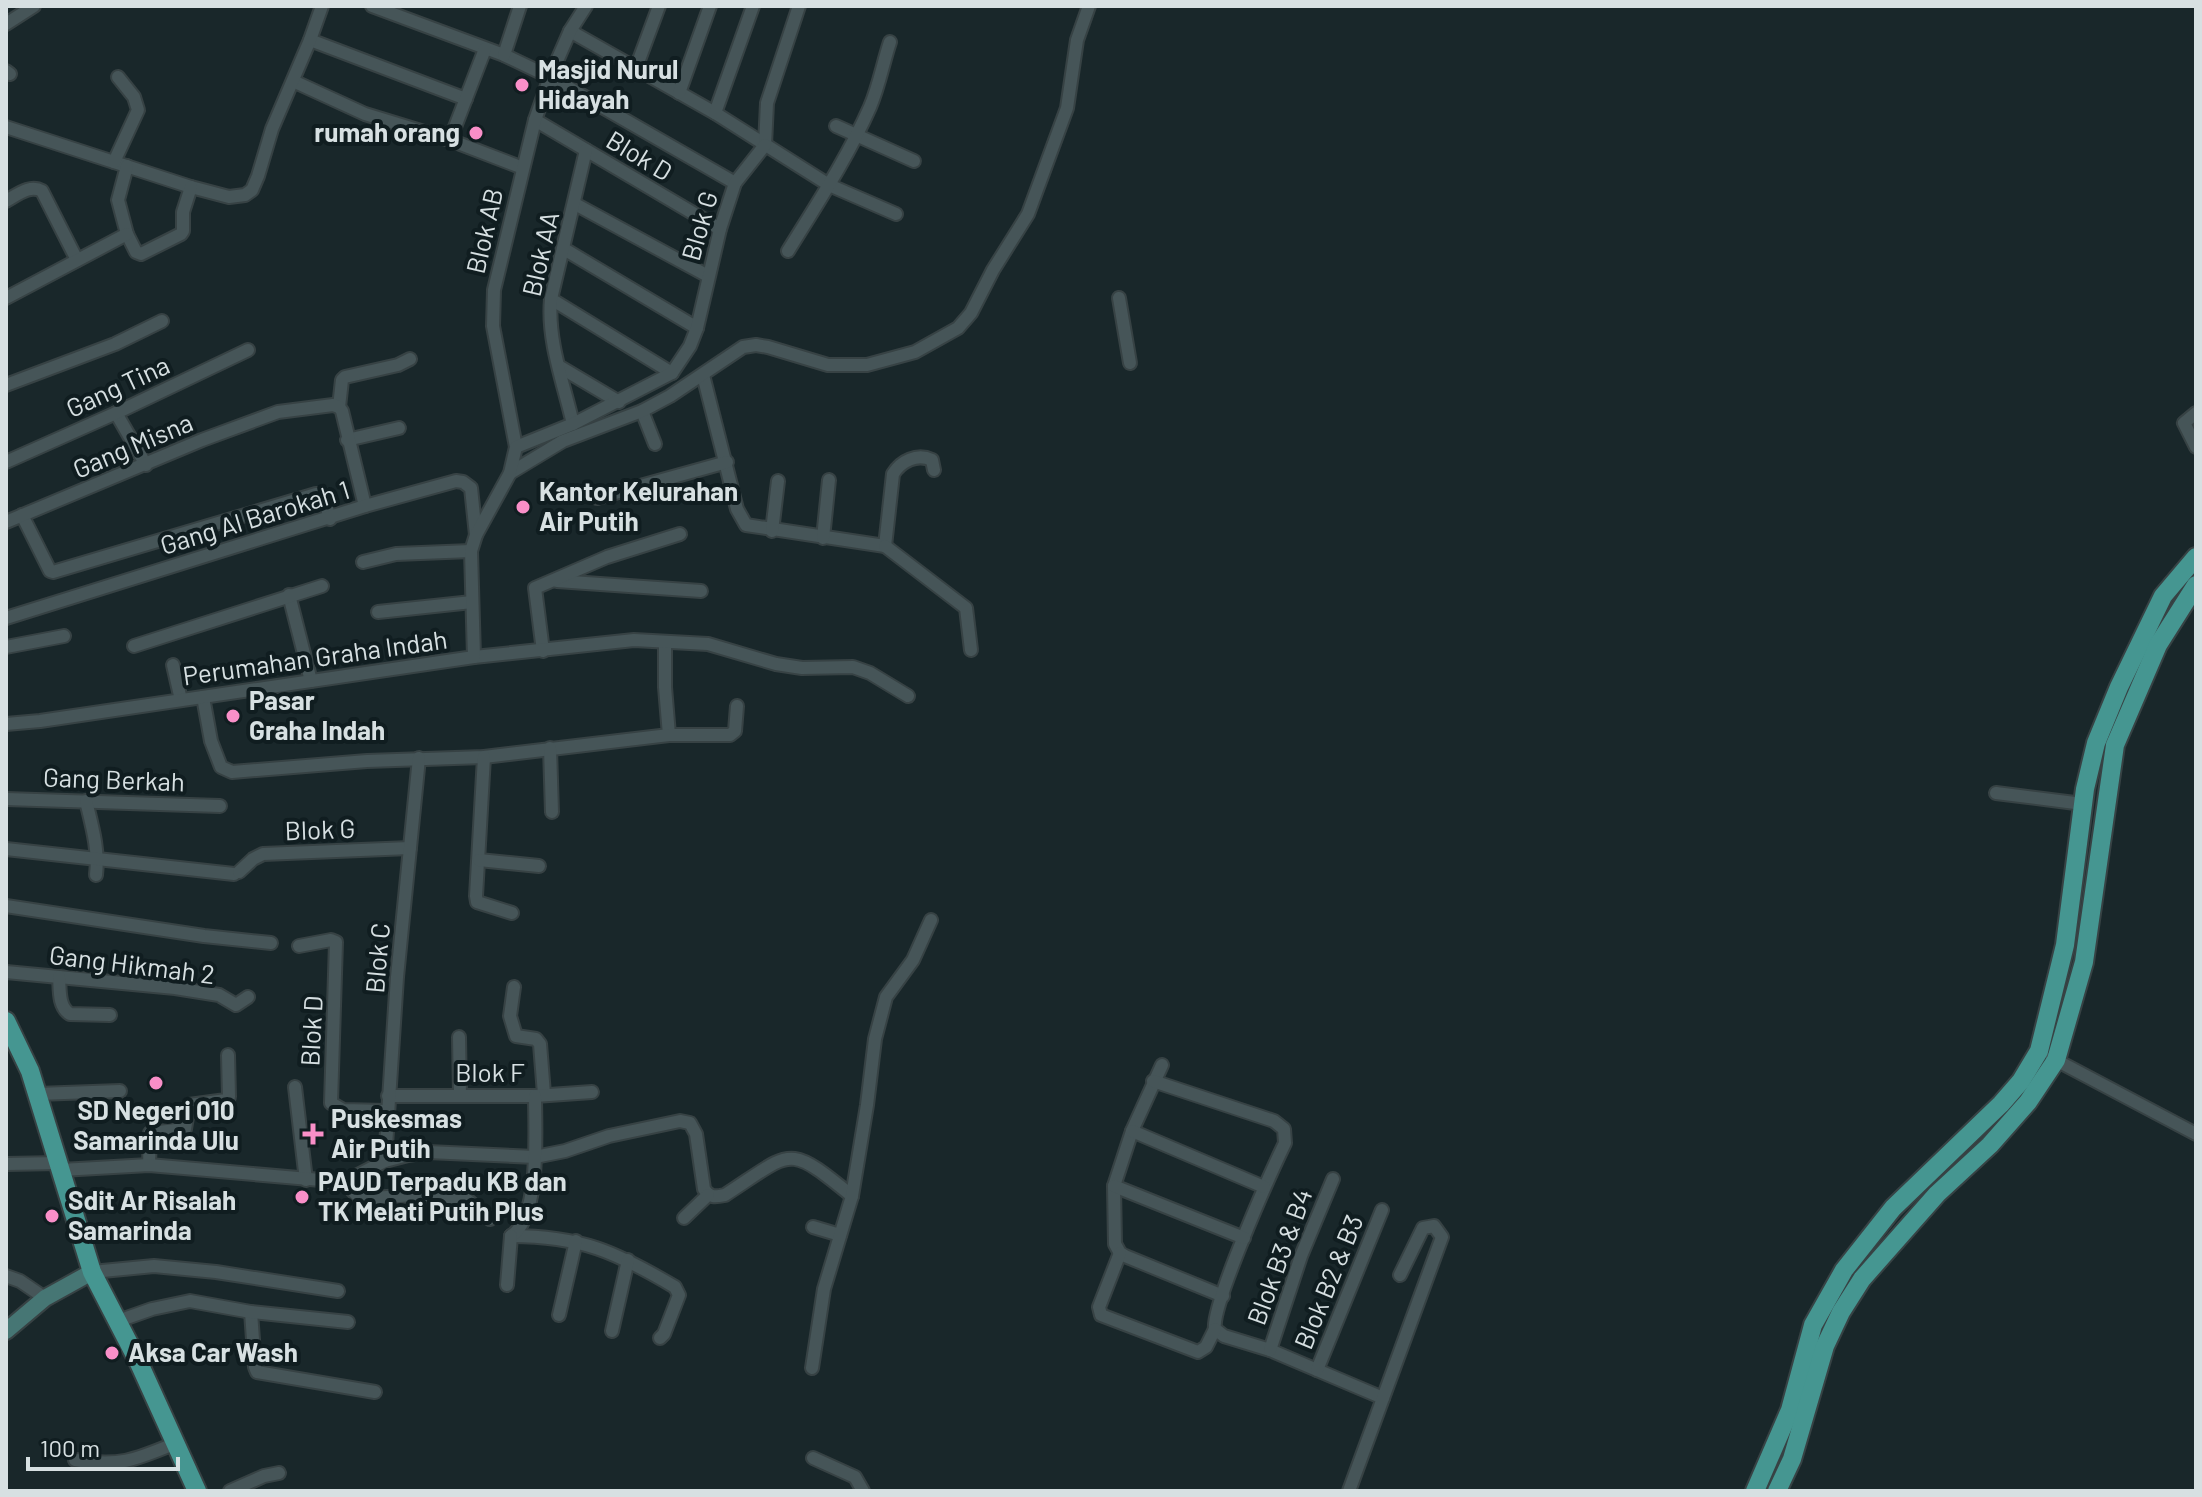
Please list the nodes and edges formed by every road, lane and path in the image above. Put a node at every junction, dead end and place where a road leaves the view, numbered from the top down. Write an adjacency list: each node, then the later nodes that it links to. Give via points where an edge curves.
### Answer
1 (34, 6): 11 (street)
2 (322, 6): 13 (street)
3 (372, 6): 15 (street)
4 (520, 6): 16 (street)
5 (586, 6): 12 (street, Blok AB)
6 (659, 6): 17 (street)
7 (710, 6): 21 (street)
8 (753, 6): 23 (street)
9 (799, 6): 29 (street, via 767,103)
10 (1089, 6): 56 (street, via 1077,40 1067,108 1025,223 958,328 931,345 867,365 828,365 756,345 735,351)
11 (6, 24)
12 (570, 31): 17 (street); 19 (street, Blok AB)
13 (310, 40): 20 (street); 22 (street)
14 (890, 42): 27 (street)
15 (485, 49): 16 (street); 22 (street)
16 (504, 55): 19 (street)
17 (636, 68): 21 (street)
18 (118, 77): 32 (street, via 138,110)
19 (550, 77): 24 (street, Blok AB); 34 (street)
20 (293, 81): 28 (street, via 365,114); 36 (street, via 252,190 229,197)
21 (679, 93): 23 (street)
22 (466, 99): 28 (street)
23 (715, 113): 29 (street)
24 (535, 120): 30 (street, Blok D); 33 (street, Blok AB)
25 (836, 126): 27 (street)
26 (6, 127): 32 (street)
27 (855, 136): 31 (street); 35 (street)
28 (450, 140): 33 (street)
29 (765, 145): 34 (street, Blok G); 35 (street)
30 (586, 150): 38 (street, Blok AA); 40 (street, Blok D)
31 (914, 161)
32 (120, 164): 36 (street); 41 (street, via 118,200)
33 (523, 168): 67 (street, Blok AB, via 494,290 493,326)
34 (735, 183): 40 (street, Blok G)
35 (829, 185): 39 (street); 43 (street)
36 (191, 187): 41 (street, via 181,234 141,254)
37 (6, 201): 44 (street, via 40,188)
38 (575, 204): 42 (street, Blok AA); 45 (street)
39 (896, 214)
40 (720, 229): 45 (street, Blok G)
41 (127, 234): 44 (street)
42 (564, 249): 48 (street, Blok AA); 50 (street)
43 (788, 251)
44 (77, 260): 46 (street)
45 (708, 276): 50 (street, Blok G)
46 (6, 298)
47 (1119, 298): 53 (street)
48 (551, 299): 54 (street, Blok AA, via 551,337); 55 (street)
49 (162, 321): 57 (street)
50 (697, 328): 55 (street)
51 (248, 350): 61 (street, Gang Tina)
52 (410, 359): 59 (street, via 345,377)
53 (1130, 363)
54 (560, 367): 58 (street); 63 (street, Blok AA)
55 (672, 373): 58 (street)
56 (703, 375): 60 (street); 70 (street)
57 (6, 385)
58 (619, 402): 63 (street)
59 (339, 407): 65 (street); 71 (street, Gang Misna, via 278,412)
60 (642, 411): 66 (street); 73 (street, via 563,441)
61 (116, 413): 69 (street, Gang Tina); 71 (street)
62 (2196, 413): 68 (street, via 2184,423)
63 (573, 424): 67 (street)
64 (399, 428): 65 (street)
65 (347, 440): 77 (street)
66 (655, 444)
67 (516, 447): 73 (street, Perumahan Graha Indah)
68 (2196, 447)
69 (6, 462)
70 (727, 462): 76 (street); 81 (street, via 741,519)
71 (146, 465): 78 (street, Gang Misna)
72 (934, 470): 85 (street, via 932,460 917,457 893,474)
73 (510, 473): 83 (street, Perumahan Graha Indah)
74 (829, 480): 84 (street)
75 (778, 481): 81 (street)
76 (597, 498)
77 (365, 506): 79 (street, Gang Al Barokah 1); 83 (street, Gang Al Barokah 1, via 463,482 471,488)
78 (22, 515): 79 (street, via 53,572 316,494 326,498); 80 (street, Gang Misna)
79 (330, 519): 96 (street, Gang Al Barokah 1)
80 (6, 522)
81 (772, 531): 84 (street)
82 (680, 534): 89 (street)
83 (476, 535): 86 (street, Perumahan Graha Indah)
84 (823, 538): 85 (street)
85 (885, 546): 101 (street, via 966,608)
86 (471, 551): 88 (street, via 396,554); 94 (street, Perumahan Graha Indah)
87 (2196, 557): 118 (main road, via 2163,596 2119,687 2096,743)
88 (363, 562)
89 (554, 580): 92 (street); 102 (street, via 534,592)
90 (2196, 585): 141 (main road, via 2158,645 2115,745 2084,962)
91 (322, 586): 93 (street)
92 (701, 591)
93 (289, 595): 99 (street); 105 (street)
94 (472, 602): 95 (street); 103 (street, Perumahan Graha Indah)
95 (378, 612)
96 (6, 618)
97 (64, 636): 100 (street)
98 (665, 643): 102 (street, via 634,640); 106 (street, via 708,644 802,668 853,667); 111 (street)
99 (134, 646)
100 (6, 647)
101 (971, 650)
102 (543, 651): 103 (street)
103 (474, 657): 105 (street, Perumahan Graha Indah)
104 (173, 665): 108 (street)
105 (311, 681): 107 (street, Perumahan Graha Indah)
106 (908, 696)
107 (203, 697): 108 (street, Perumahan Graha Indah); 114 (street, via 211,741 227,771)
108 (181, 700): 110 (street, Perumahan Graha Indah)
109 (737, 706): 111 (street, via 733,734)
110 (6, 724)
111 (669, 735): 112 (street)
112 (550, 748): 113 (street); 120 (street)
113 (484, 757): 114 (street); 124 (street)
114 (419, 758): 121 (street, Blok C)
115 (1996, 793): 118 (street)
116 (6, 799): 117 (street, Gang Berkah)
117 (86, 801): 119 (street, Gang Berkah); 123 (street)
118 (2083, 804): 139 (main road, via 2065,945)
119 (220, 806)
120 (552, 812)
121 (410, 848): 123 (street, Blok G, via 263,854 237,873); 150 (street, Blok C)
122 (6, 849): 123 (street)
123 (98, 858): 126 (street)
124 (479, 860): 125 (street); 128 (street, via 477,902)
125 (539, 866)
126 (96, 875)
127 (6, 906): 130 (street)
128 (512, 913)
129 (931, 920): 165 (street, via 913,960 886,997)
130 (271, 943)
131 (299, 946): 151 (street, Blok D, via 336,942 331,1103 343,1110)
132 (6, 972): 133 (street, Gang Hikmah 2)
133 (59, 977): 135 (street, Gang Hikmah 2, via 175,988 219,995 236,1005); 136 (street, via 65,1012)
134 (514, 987): 149 (street, via 516,1036 540,1044)
135 (248, 997)
136 (110, 1015)
137 (6, 1021): 147 (main road)
138 (459, 1037): 148 (street)
139 (2039, 1051): 141 (street); 204 (main road, via 2001,1104 1893,1208 1844,1270 1813,1325 1790,1410)
140 (228, 1055): 157 (street, via 229,1097 189,1105 185,1129 150,1133)
141 (2056, 1060): 153 (street); 205 (main road, via 2014,1118 1862,1279 1825,1346 1792,1459)
142 (1162, 1065): 143 (street)
143 (1153, 1081): 152 (street); 163 (street, via 1274,1121 1284,1129 1285,1143)
144 (295, 1087): 160 (street)
145 (120, 1091): 147 (street)
146 (592, 1092): 149 (street, Blok F)
147 (37, 1094): 158 (main road)
148 (460, 1095): 149 (street, Blok F); 150 (street, Blok F)
149 (540, 1095): 154 (street)
150 (388, 1096): 151 (street, Blok C)
151 (387, 1111): 155 (street, Blok C)
152 (1132, 1131): 162 (street); 163 (street)
153 (2196, 1134)
154 (535, 1157): 155 (street, via 428,1152); 164 (street, via 609,1136 690,1123); 171 (street, via 532,1194 520,1230)
155 (385, 1161): 161 (street)
156 (6, 1164): 158 (street)
157 (149, 1165): 158 (street); 160 (street)
158 (60, 1167): 176 (main road)
159 (1333, 1179): 191 (street, Blok B3 & B4)
160 (306, 1180): 161 (street)
161 (344, 1182): 168 (street, via 361,1199 465,1198)
162 (1114, 1186): 172 (street); 174 (street, via 1115,1244)
163 (1264, 1187): 172 (street)
164 (708, 1195): 165 (street, via 725,1195 785,1157 815,1166); 167 (street)
165 (852, 1196): 170 (street)
166 (1382, 1210): 193 (street, Blok B2 & B3)
167 (684, 1218)
168 (490, 1219)
169 (813, 1227): 170 (street)
170 (840, 1235): 192 (street, via 818,1315)
171 (511, 1236): 173 (street); 179 (street)
172 (1244, 1238): 181 (street)
173 (576, 1241): 175 (street); 184 (street)
174 (1120, 1253): 181 (street); 189 (street, via 1099,1307 1101,1315 1198,1352)
175 (628, 1260): 188 (street); 190 (street, via 678,1291)
176 (92, 1272): 180 (street, via 154,1266); 182 (main road); 185 (main road)
177 (1400, 1275): 195 (street, via 1423,1228 1434,1226 1442,1237)
178 (6, 1276): 182 (street)
179 (507, 1285)
180 (338, 1291)
181 (1223, 1296): 189 (street, via 1214,1323)
182 (45, 1298): 187 (main road)
183 (251, 1312): 185 (street, via 190,1301); 186 (street); 194 (street, via 257,1372)
184 (559, 1315)
185 (118, 1321): 196 (main road)
186 (348, 1322)
187 (6, 1331)
188 (612, 1331)
189 (1219, 1333): 191 (street)
190 (660, 1338)
191 (1270, 1350): 193 (street)
192 (812, 1368)
193 (1317, 1370): 195 (street)
194 (375, 1392)
195 (1383, 1398): 203 (street)
196 (176, 1443): 198 (street, via 124,1463); 200 (main road)
197 (813, 1458): 202 (street, via 855,1477)
198 (75, 1460)
199 (279, 1473): 201 (street)
200 (197, 1491)
201 (230, 1491)
202 (863, 1491)
203 (1349, 1491)
204 (1755, 1491)
205 (1777, 1491)

